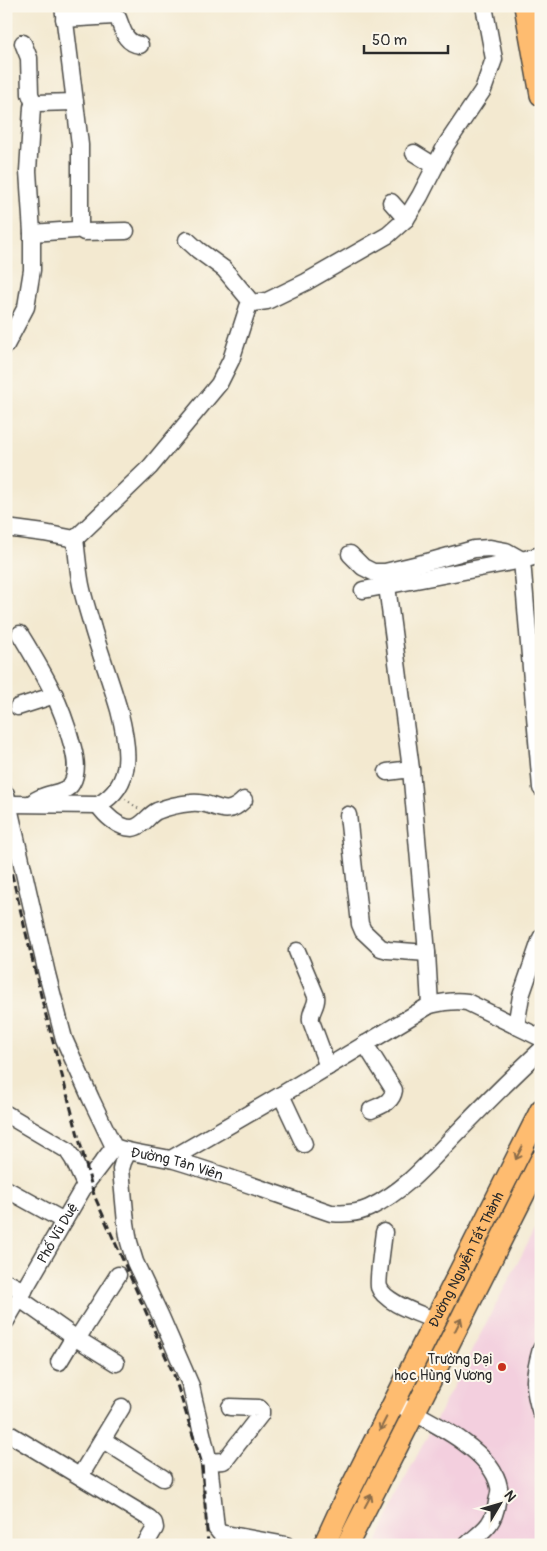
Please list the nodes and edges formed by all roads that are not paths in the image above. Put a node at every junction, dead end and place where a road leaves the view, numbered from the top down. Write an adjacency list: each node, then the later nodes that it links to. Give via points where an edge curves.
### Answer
1 (484, 6): 10 (street, via 494,59 483,90)
2 (525, 6): 6 (main road)
3 (64, 13): 5 (street, via 114,16 118,18 126,38); 7 (street)
4 (23, 43): 8 (street, via 29,58 30,94)
5 (140, 45)
6 (541, 95)
7 (75, 102): 8 (street); 13 (street, via 80,144)
8 (34, 104): 15 (street, via 28,171)
9 (414, 153): 10 (street)
10 (435, 166): 12 (street)
11 (390, 202): 12 (street)
12 (406, 219): 17 (street, via 388,234 306,282 267,301)
13 (79, 228): 14 (street, via 84,232); 15 (street)
14 (126, 231)
15 (32, 233): 18 (street, via 32,270 26,307)
16 (187, 240): 17 (street, via 224,269)
17 (252, 303): 20 (street, via 219,384 150,467)
18 (6, 345)
19 (6, 528): 20 (street)
20 (75, 539): 35 (street, via 81,584 114,691 127,752 125,771 114,792)
21 (350, 554): 23 (street, via 373,572 474,549 506,551)
22 (541, 555): 23 (street)
23 (522, 560): 24 (street); 31 (street)
24 (387, 586): 25 (street); 29 (street)
25 (363, 590)
26 (20, 634): 27 (street)
27 (55, 695): 28 (street); 34 (street, via 76,756 73,782 67,789 42,796)
28 (18, 707)
29 (411, 769): 30 (street); 39 (street)
30 (386, 772)
31 (540, 780)
32 (8, 799): 34 (street); 51 (street, Đường Tản Viên, via 64,1039 91,1100)
33 (244, 800): 35 (street, via 230,810 200,802 155,811 144,823 133,828 119,825)
34 (31, 804): 35 (street)
35 (98, 805)
36 (348, 815): 39 (street, via 363,930 381,948)
37 (541, 938): 41 (street, via 521,996)
38 (297, 951): 45 (street, via 316,996 311,1021)
39 (427, 953): 40 (street)
40 (430, 1005): 41 (street, via 448,1001 467,1002); 43 (street)
41 (516, 1026): 42 (street)
42 (541, 1038)
43 (365, 1044): 45 (street); 47 (street, via 394,1090 390,1101)
44 (541, 1050): 52 (street, Đường Tản Viên, via 408,1183 367,1209 350,1214 331,1213)
45 (328, 1066): 46 (street)
46 (281, 1095): 50 (street); 52 (street)
47 (371, 1110)
48 (541, 1110): 62 (main road, Đường Nguyễn Tất Thành, one-way to 62)
49 (6, 1114): 54 (street, via 67,1150)
50 (304, 1144)
51 (121, 1149): 52 (street, Đường Tản Viên); 54 (street, Phố Vũ Duệ); 74 (street, via 129,1242 190,1386)
52 (171, 1160)
53 (541, 1160): 71 (main road, Đường Nguyễn Tất Thành, one-way to 53)
54 (85, 1185): 56 (street, Phố Vũ Duệ)
55 (6, 1189): 56 (street)
56 (64, 1221): 60 (street, Phố Vũ Duệ)
57 (384, 1232): 62 (street, via 379,1286 384,1295 396,1304)
58 (118, 1275): 63 (street)
59 (6, 1282): 60 (street)
60 (22, 1295): 61 (street, Phố Vũ Duệ); 63 (street)
61 (6, 1321)
62 (436, 1321): 67 (main road, Đường Nguyễn Tất Thành)
63 (76, 1338): 65 (street); 66 (street)
64 (541, 1348): 70 (street, via 534,1384)
65 (59, 1362)
66 (116, 1363)
67 (394, 1402): 71 (street); 79 (main road, Đường Nguyễn Tất Thành, one-way to 79)
68 (122, 1407): 73 (street)
69 (230, 1407): 74 (street, via 259,1408 261,1414 226,1459)
70 (541, 1412)
71 (414, 1413): 80 (main road, Đường Nguyễn Tất Thành, one-way to 71); 81 (street, via 474,1450 492,1469 499,1488 495,1512 490,1522)
72 (6, 1432): 75 (street)
73 (103, 1440): 75 (street); 76 (street)
74 (209, 1462): 78 (street, via 216,1528 220,1533)
75 (80, 1476): 77 (street, via 154,1523 155,1528)
76 (163, 1478)
77 (145, 1545)
78 (286, 1545)
79 (324, 1545)
80 (346, 1545)
81 (467, 1545)

